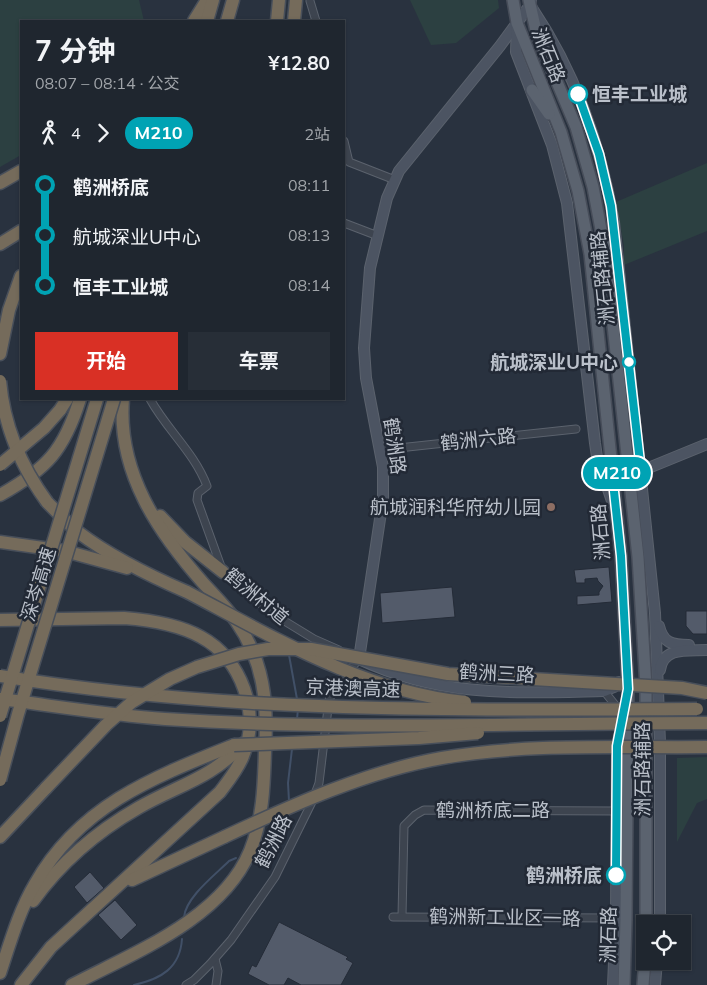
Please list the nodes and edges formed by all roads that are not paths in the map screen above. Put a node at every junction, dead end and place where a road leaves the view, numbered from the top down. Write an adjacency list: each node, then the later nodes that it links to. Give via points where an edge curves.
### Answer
1 (210, 0): 8 (highway); 9 (highway); 10 (highway)
2 (233, 0): 11 (highway)
3 (279, 0): 12 (highway)
4 (296, 0): 13 (highway)
5 (514, 0): 15 (main road, 洲石路)
6 (310, 1): 14 (street)
7 (530, 2): 15 (main road, 鹤洲路); 39 (main road, 洲石路辅路, via 585,111 608,185); 40 (main road, 洲石路, via 537,35 576,127 593,187 605,251)
8 (195, 20)
9 (203, 20)
10 (207, 20)
11 (226, 20)
12 (277, 20)
13 (294, 20)
14 (316, 20)
15 (517, 23): 16 (main road, 洲石路辅路, via 516,52); 17 (main road, 洲石路); 20 (main road, 鹤洲路)
16 (532, 90): 17 (main road); 42 (main road, 洲石路辅路, via 552,144 568,203 595,443)
17 (561, 132): 42 (main road, 洲石路, via 578,191 590,254)
18 (345, 144): 20 (street, via 349,162)
19 (20, 172): 21 (highway)
20 (395, 180): 24 (main road, 鹤洲路)
21 (0, 182)
22 (345, 223): 24 (street)
23 (20, 232): 25 (highway)
24 (378, 236): 37 (main road, 鹤洲路, via 370,268 364,348 366,378)
25 (0, 244)
26 (20, 279): 27 (highway, via 8,310)
27 (0, 354)
28 (0, 381): 46 (highway, bridge, via 10,436 26,470 47,502 78,532)
29 (66, 400): 38 (highway, bridge, via 44,428)
30 (80, 400): 43 (highway, via 71,427 50,460)
31 (97, 400): 60 (highway, 深岑高速, bridge)
32 (114, 400): 66 (highway, 深岑高速, bridge)
33 (123, 400): 41 (highway, via 126,445)
34 (151, 400): 45 (street, 鹤洲村道, via 202,472 207,486 198,493 197,500)
35 (576, 429): 37 (street, 鹤洲六路)
36 (707, 444): 39 (main road)
37 (380, 450): 51 (main road, 鹤洲路, via 383,499)
38 (0, 465)
39 (641, 471): 40 (main road); 47 (main road, 洲石路辅路)
40 (629, 472): 42 (main road); 70 (main road, 洲石路, via 646,687)
41 (133, 474): 45 (highway, via 172,531); 81 (highway, via 146,506 164,535 235,619 255,654 267,711 262,797 250,852 223,893 183,925)
42 (607, 474): 52 (main road, 洲石路, via 616,514)
43 (0, 494)
44 (0, 542): 46 (highway, via 86,556)
45 (224, 572): 51 (street, 鹤洲村道, via 273,614)
46 (157, 579): 59 (highway, bridge, via 327,664 413,693 471,703 619,702)
47 (655, 612): 49 (main road, via 666,641 680,645); 54 (main road, 洲石路辅路)
48 (0, 620): 63 (highway, via 144,620 185,629 202,637 227,659 242,685 250,711)
49 (707, 644)
50 (707, 650): 54 (main road, via 670,653 662,661)
51 (359, 660): 56 (main road, 鹤洲三路, via 421,683 466,691); 76 (street, 鹤洲路, via 335,688 330,700 319,782 312,802 275,877)
52 (627, 668): 55 (main road, 洲石路); 56 (main road, via 614,687)
53 (0, 676): 59 (highway, 京港澳高速, bridge, via 164,697 257,703 432,709)
54 (658, 686): 71 (main road, 洲石路辅路)
55 (628, 689): 64 (main road, 洲石路辅路); 74 (main road, 洲石路)
56 (604, 691): 64 (street, via 616,706)
57 (707, 693): 68 (highway, bridge, via 682,688 448,674 311,649 268,649 239,654 170,679 118,713)
58 (0, 699): 62 (highway, 京港澳高速, bridge, via 164,719 260,724)
59 (702, 709)
60 (0, 716)
61 (707, 723): 62 (highway, 京港澳高速, bridge)
62 (572, 724): 75 (highway, bridge, via 419,738 234,744 149,780 90,817 46,866)
63 (249, 737): 69 (highway, via 243,757 220,792); 75 (highway, via 214,770 146,804 86,843 57,872)
64 (617, 746): 67 (main road, 洲石路辅路)
65 (707, 747): 69 (highway, bridge, via 508,750 441,758 347,786 162,864)
66 (0, 780)
67 (617, 811): 72 (street, 鹤洲桥底二路, via 424,810 404,826); 74 (main road, 洲石路辅路, via 616,881)
68 (0, 837)
69 (110, 893): 80 (highway, via 51,947)
70 (646, 915)
71 (660, 915)
72 (402, 916): 73 (street, 鹤洲新工业区一路); 74 (street, 鹤洲新工业区一路)
73 (394, 917)
74 (621, 919): 84 (main road); 85 (main road, 洲石路)
75 (16, 929): 79 (highway)
76 (215, 959): 82 (street, 鹤洲路); 83 (street, via 218,971)
77 (644, 970): 86 (main road, 洲石路)
78 (656, 970): 87 (main road)
79 (0, 973)
80 (21, 985)
81 (72, 985)
82 (186, 985)
83 (216, 985)
84 (613, 985)
85 (624, 985)
86 (643, 985)
87 (655, 985)

